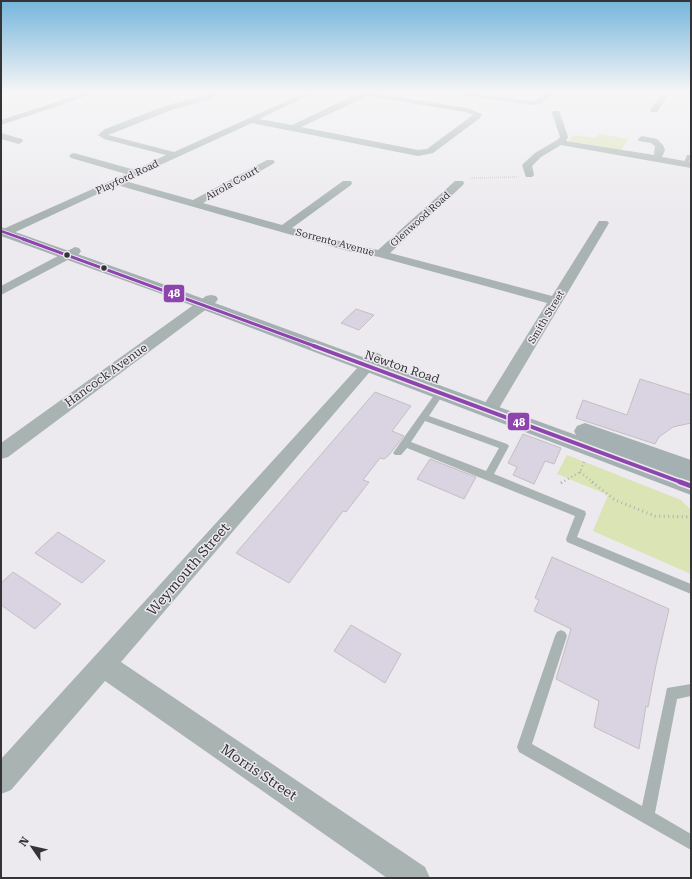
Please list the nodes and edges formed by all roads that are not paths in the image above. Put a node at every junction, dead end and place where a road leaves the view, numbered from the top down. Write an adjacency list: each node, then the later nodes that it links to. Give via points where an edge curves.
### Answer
1 (106, 132): 10 (street, via 102,135 107,138)
2 (225, 132): 10 (street, Playford Road)
3 (312, 132): 4 (street, via 410,153 425,153)
4 (455, 132)
5 (562, 132): 9 (street, via 564,137)
6 (1, 136): 8 (street)
7 (642, 139): 12 (street, via 654,141 659,145)
8 (20, 141)
9 (560, 142): 12 (street); 16 (street, via 538,155 527,166)
10 (176, 155): 15 (street, Playford Road)
11 (74, 156): 15 (street)
12 (657, 159): 14 (street)
13 (270, 162): 20 (street, Airola Court)
14 (689, 162)
15 (135, 173): 17 (street, Playford Road)
16 (529, 175)
17 (116, 182): 20 (street, Sorrento Avenue); 22 (street, Playford Road)
18 (347, 183): 23 (street)
19 (459, 184): 25 (street, Glenwood Road)
20 (194, 204): 23 (street, Sorrento Avenue)
21 (603, 223): 27 (street, Smith Street)
22 (5, 229): 24 (main road, Newton Road)
23 (283, 229): 25 (street, Sorrento Avenue)
24 (71, 253): 26 (street); 28 (main road, Newton Road)
25 (381, 254): 27 (street, Sorrento Avenue)
26 (1, 291)
27 (555, 301): 31 (street, Smith Street)
28 (207, 302): 29 (main road, Newton Road); 34 (street, Hancock Avenue)
29 (371, 362): 30 (main road, Newton Road); 31 (main road, Newton Road); 42 (street, Weymouth Street)
30 (440, 393): 31 (main road, Newton Road); 32 (lane)
31 (493, 405): 36 (main road, Newton Road); 39 (main road, Newton Road)
32 (423, 417): 33 (lane); 38 (lane, via 504,446)
33 (404, 443): 35 (lane); 38 (lane)
34 (1, 452)
35 (398, 453)
36 (658, 457): 37 (main road); 39 (main road, Newton Road)
37 (691, 460)
38 (488, 476): 40 (lane, via 581,514 571,539)
39 (687, 482)
40 (691, 589)
41 (561, 636): 45 (lane, via 524,747)
42 (104, 665): 44 (street, Weymouth Street); 47 (street, Morris Street)
43 (691, 690): 45 (lane, via 672,694)
44 (1, 780)
45 (648, 817): 46 (lane)
46 (691, 842)
47 (414, 878)

